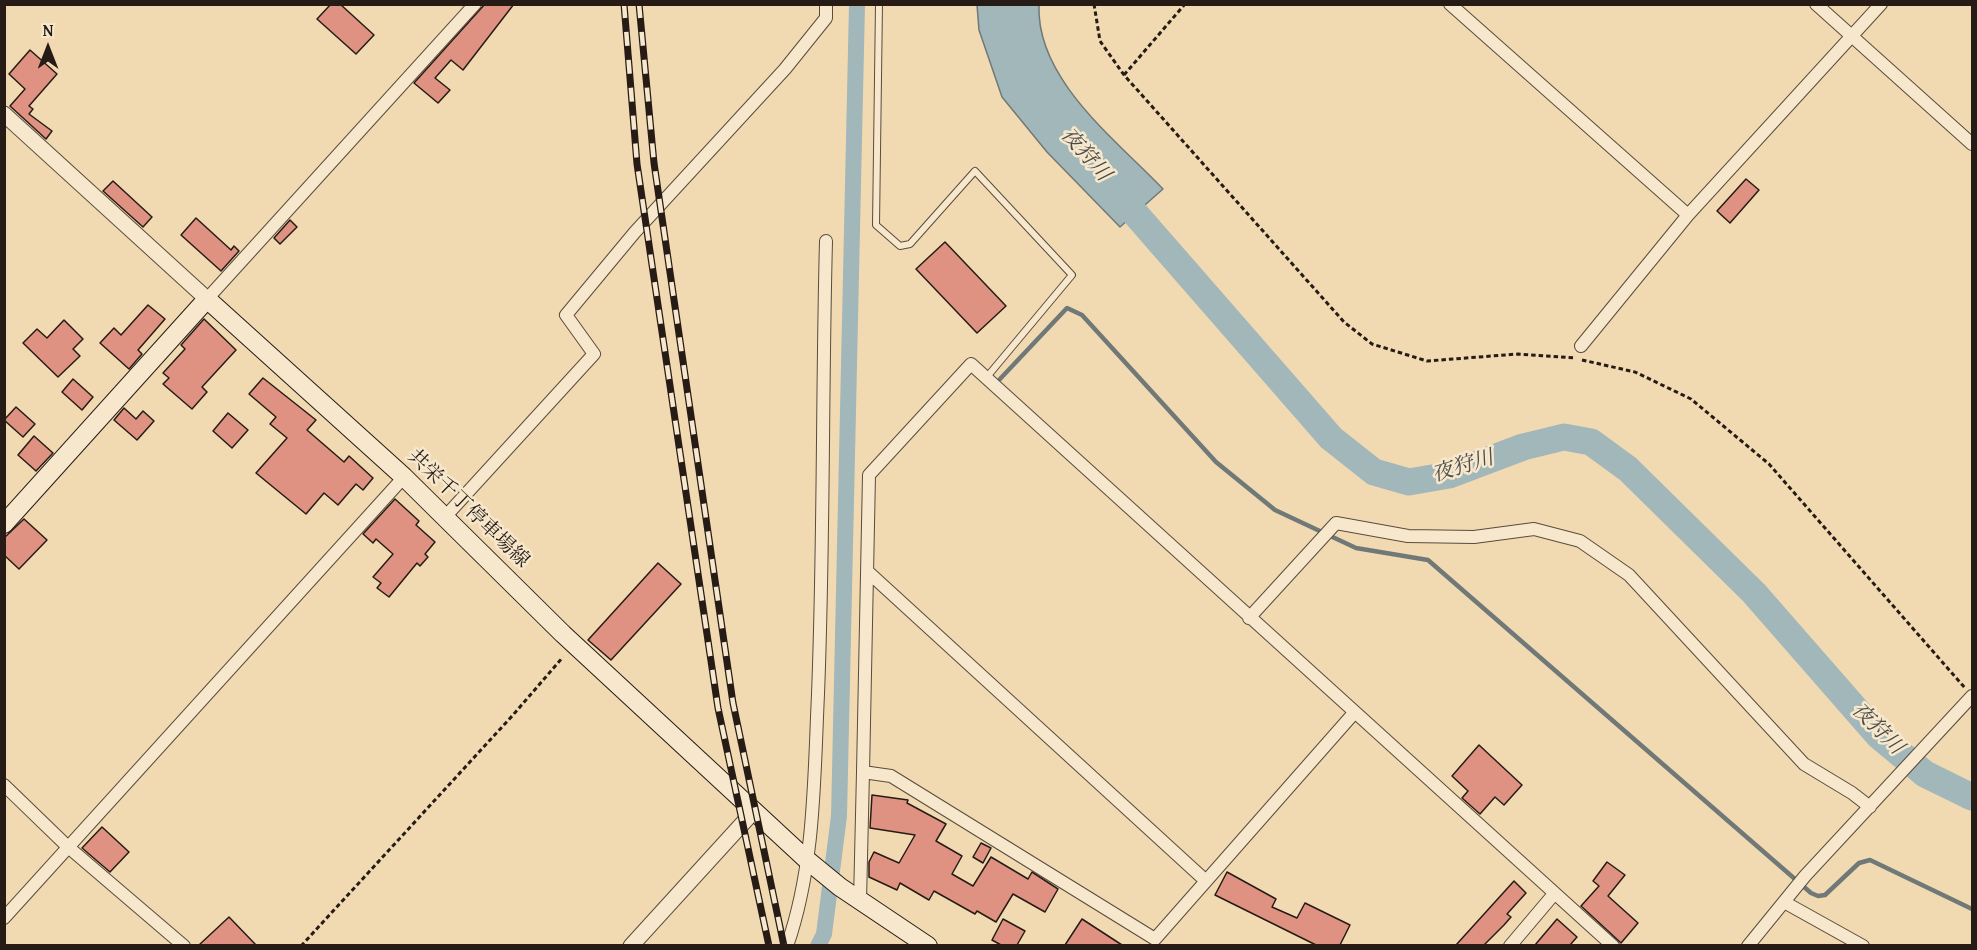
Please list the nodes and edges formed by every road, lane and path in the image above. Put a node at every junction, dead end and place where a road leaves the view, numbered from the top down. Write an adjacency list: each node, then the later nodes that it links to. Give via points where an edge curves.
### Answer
1 (475, 4): 15 (street)
2 (826, 4): 19 (street, via 826,18 784,69 635,232 566,315 594,354)
3 (879, 4): 17 (lane, via 876,225 900,246 910,244 975,171 1072,275)
4 (1094, 4): 10 (path, via 1100,41)
5 (1185, 4): 10 (path)
6 (1450, 4): 13 (street)
7 (1816, 4): 9 (street)
8 (1881, 4): 9 (street)
9 (1852, 37): 12 (street); 13 (street)
10 (1124, 75): 24 (path, via 1344,322 1372,344 1427,361 1518,354 1576,358 1635,372 1691,399 1769,464)
11 (4, 114): 15 (street)
12 (1972, 144)
13 (1688, 215): 16 (street)
14 (826, 241): 31 (street, via 822,570)
15 (207, 298): 18 (main road, 共栄千丁停車場線); 20 (main road)
16 (1581, 346)
17 (986, 378): 21 (street, via 971,364 869,475); 22 (street)
18 (404, 477): 19 (main road, 共栄千丁停車場線); 30 (street)
19 (445, 517): 23 (main road, 共栄千丁停車場線)
20 (4, 524)
21 (867, 571): 26 (street); 32 (street)
22 (1249, 618): 25 (street); 28 (street, via 1336,523 1408,536 1474,537 1534,529 1580,541 1629,575 1804,764)
23 (574, 644): 29 (main road, 共栄千丁停車場線); 38 (path)
24 (1971, 697): 28 (street)
25 (1354, 713): 32 (street); 33 (street)
26 (863, 772): 32 (street, via 891,776 1155,939); 34 (street)
27 (4, 785): 30 (street)
28 (1874, 804): 35 (street)
29 (754, 811): 31 (main road, 共栄千丁停車場線); 39 (street)
30 (67, 846): 36 (street); 37 (street)
31 (807, 860): 34 (main road, 共栄千丁停車場線); 40 (street, via 797,916)
32 (1206, 881)
33 (1554, 894): 42 (street); 43 (street)
34 (860, 901): 41 (main road, 共栄千丁停車場線)
35 (1784, 902): 44 (street); 45 (street)
36 (4, 918)
37 (184, 945)
38 (301, 945)
39 (632, 945)
40 (787, 945)
41 (928, 945)
42 (1510, 945)
43 (1613, 945)
44 (1748, 945)
45 (1863, 945)

